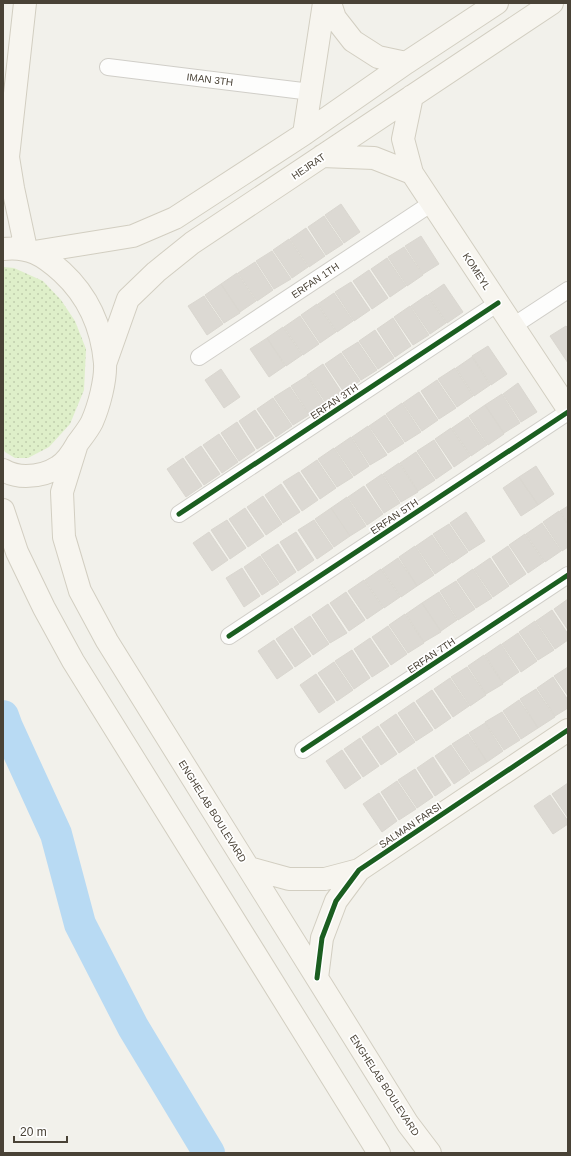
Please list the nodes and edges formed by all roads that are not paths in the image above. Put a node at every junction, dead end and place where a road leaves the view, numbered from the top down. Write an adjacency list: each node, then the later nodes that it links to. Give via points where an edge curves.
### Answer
1 (25, 3): 15 (main road, via 8,157 13,188)
2 (324, 3): 8 (main road)
3 (330, 3): 6 (main road, via 335,18 353,41 378,57)
4 (497, 3): 6 (main road)
5 (552, 3): 9 (main road, HEJRAT)
6 (406, 63): 10 (main road)
7 (108, 67): 8 (street, IMAN 3TH)
8 (311, 92): 10 (main road)
9 (412, 96): 11 (main road, HEJRAT); 12 (main road, KOMEYL, via 403,139)
10 (304, 134): 15 (main road, via 175,218 133,236)
11 (322, 156): 12 (main road, via 374,158); 20 (main road, HEJRAT, via 192,243 156,272 128,299)
12 (412, 173): 13 (main road, KOMEYL)
13 (432, 203): 17 (main road, KOMEYL); 19 (street, ERFAN 1TH)
14 (3, 249): 15 (main road)
15 (30, 251): 20 (main road, via 51,262 73,282 90,306 101,334)
16 (568, 290): 18 (street)
17 (498, 303): 18 (main road, KOMEYL); 25 (street, ERFAN 3TH)
18 (513, 326): 21 (main road, KOMEYL)
19 (199, 357)
20 (105, 364): 22 (main road, via 102,394 92,422)
21 (568, 410): 27 (street, ERFAN 5TH)
22 (76, 447): 23 (main road, via 58,468 45,473 18,476); 30 (main road, ENGHELAB BOULEVARD, via 62,492 64,537 80,591 107,641)
23 (3, 470)
24 (3, 510): 33 (main road, via 17,552 73,661)
25 (179, 514)
26 (568, 574): 29 (street, ERFAN 7TH)
27 (229, 636)
28 (568, 730): 31 (main road, SALMAN FARSI)
29 (303, 750)
30 (249, 868): 31 (main road, SALMAN FARSI, via 289,879 325,879); 32 (main road, ENGHELAB BOULEVARD)
31 (359, 870): 32 (main road, SALMAN FARSI, via 336,901 322,938)
32 (317, 978): 34 (main road, ENGHELAB BOULEVARD, via 408,1124)
33 (379, 1153)
34 (430, 1153)

